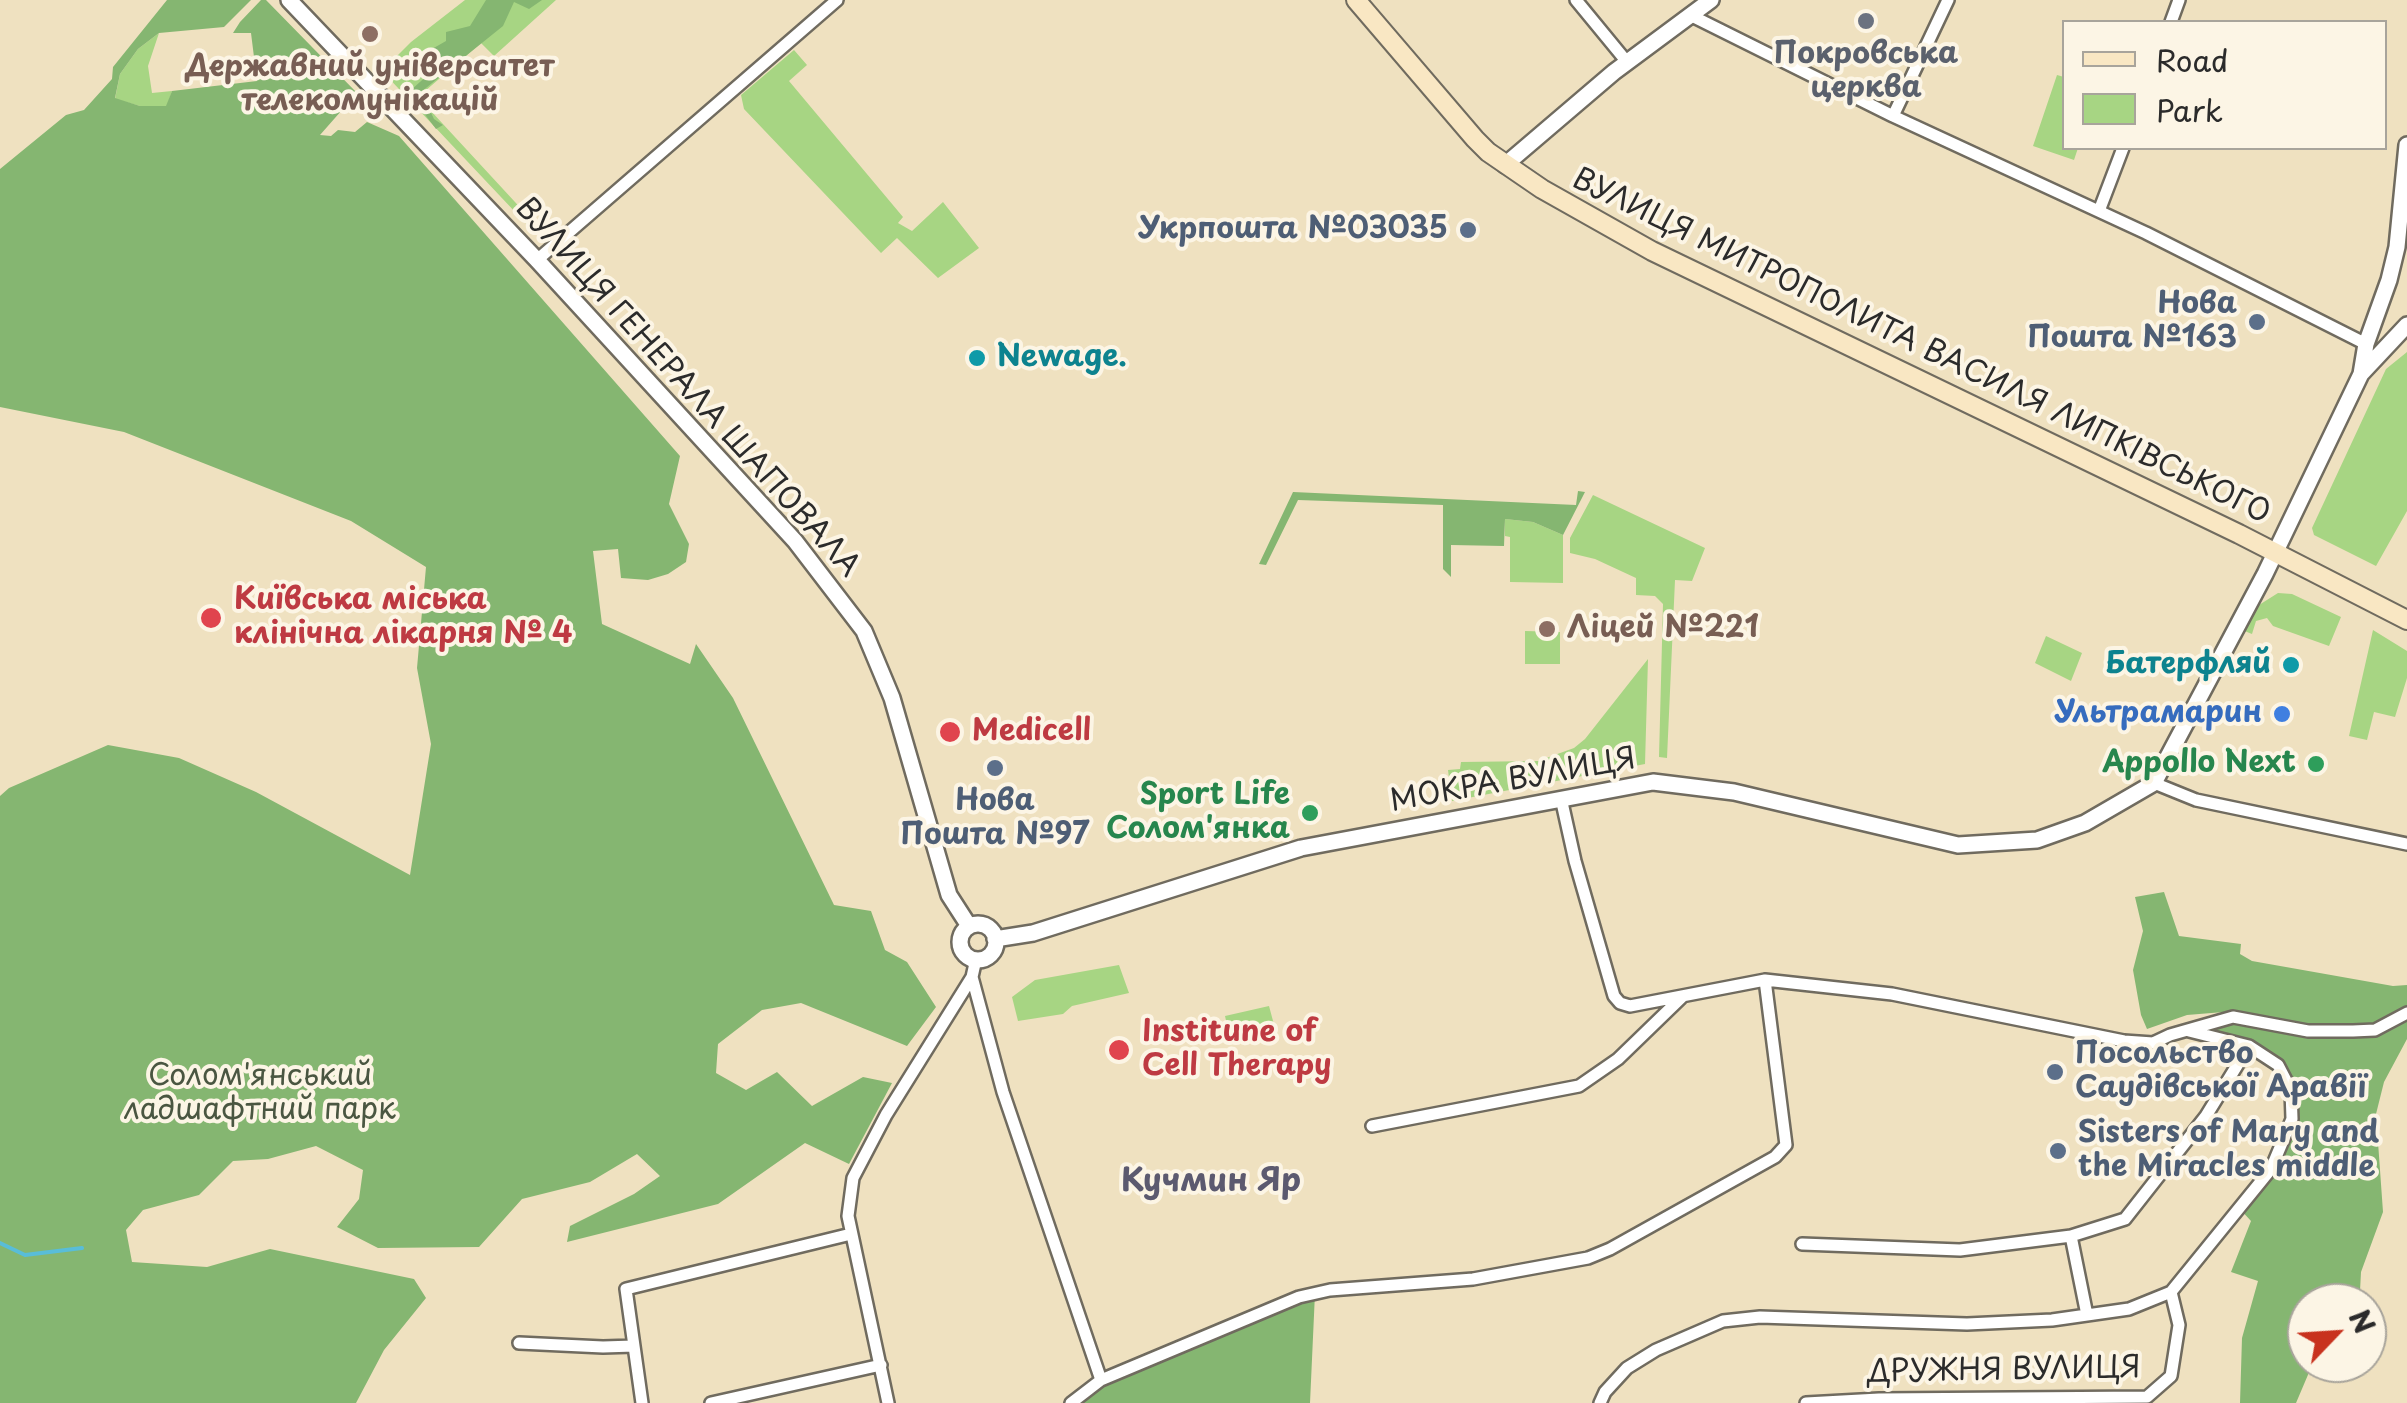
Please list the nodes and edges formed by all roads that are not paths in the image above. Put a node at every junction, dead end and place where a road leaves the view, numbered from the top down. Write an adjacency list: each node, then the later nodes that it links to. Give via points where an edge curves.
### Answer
1 (289, 0): 15 (street, ВУЛИЦЯ ГЕНЕРАЛА ШАПОВАЛА)
2 (1356, 0): 12 (main road, ВУЛИЦЯ МИТРОПОЛИТА ВАСИЛЯ ЛИПКІВСЬКОГО, via 1475,139)
3 (1576, 0): 8 (street)
4 (1711, 0): 7 (street)
5 (1948, 0): 9 (street)
6 (833, 1): 15 (street)
7 (1690, 15): 8 (street); 9 (street)
8 (1627, 62): 12 (street)
9 (1893, 116): 14 (street)
10 (2407, 145): 13 (street)
11 (2122, 150): 14 (street)
12 (1505, 164): 19 (main road, ВУЛИЦЯ МИТРОПОЛИТА ВАСИЛЯ ЛИПКІВСЬКОГО, via 1652,251)
13 (2405, 171): 17 (street, via 2397,247)
14 (2098, 211): 17 (street)
15 (537, 260): 24 (street, ВУЛИЦЯ ГЕНЕРАЛА ШАПОВАЛА, via 796,541 864,631 892,698 949,895)
16 (2407, 325): 18 (street)
17 (2366, 344): 18 (street)
18 (2360, 374): 19 (street)
19 (2276, 552): 20 (main road, ВУЛИЦЯ МИТРОПОЛИТА ВАСИЛЯ ЛИПКІВСЬКОГО); 21 (street)
20 (2407, 620)
21 (2154, 783): 22 (street, МОКРА ВУЛИЦЯ, via 2059,834 1958,845 1700,786 1653,782); 23 (street, via 2196,800)
22 (1561, 798): 25 (street, МОКРА ВУЛИЦЯ, via 1301,848); 29 (street, via 1614,996 1630,1006)
23 (2407, 844)
24 (968, 926): 25 (street, via 985,925); 26 (street, via 960,946)
25 (995, 940): 26 (street, via 991,953)
26 (976, 959): 27 (street)
27 (972, 977): 34 (street, via 853,1178); 42 (street, via 1003,1092)
28 (1765, 980): 29 (street); 31 (street, via 1892,994 2124,1040 2154,1043); 42 (street, via 1786,1145 1776,1157 1588,1258 1473,1279 1299,1296)
29 (1682, 997): 33 (street, via 1580,1086)
30 (2407, 1013): 31 (street, via 2375,1030 2308,1031 2233,1017)
31 (2184, 1030): 32 (street)
32 (2249, 1046): 35 (street, via 2206,1116 2125,1219); 37 (street, via 2278,1065 2290,1090 2292,1118 2270,1169)
33 (1372, 1126)
34 (852, 1234): 40 (street, via 626,1288); 41 (street)
35 (2071, 1236): 36 (street, via 1960,1250); 38 (street)
36 (1802, 1244)
37 (2171, 1292): 38 (street, via 2129,1309); 48 (street, ДРУЖНЯ ВУЛИЦЯ, via 2179,1325 2171,1376 2147,1397)
38 (2088, 1315): 47 (street, via 1967,1324 1760,1317 1723,1322 1627,1368)
39 (519, 1343): 40 (street)
40 (634, 1346): 43 (street)
41 (880, 1365): 44 (street); 45 (street)
42 (1100, 1380): 46 (street)
43 (642, 1403)
44 (711, 1403)
45 (888, 1403)
46 (1071, 1403)
47 (1600, 1403)
48 (1806, 1403)

